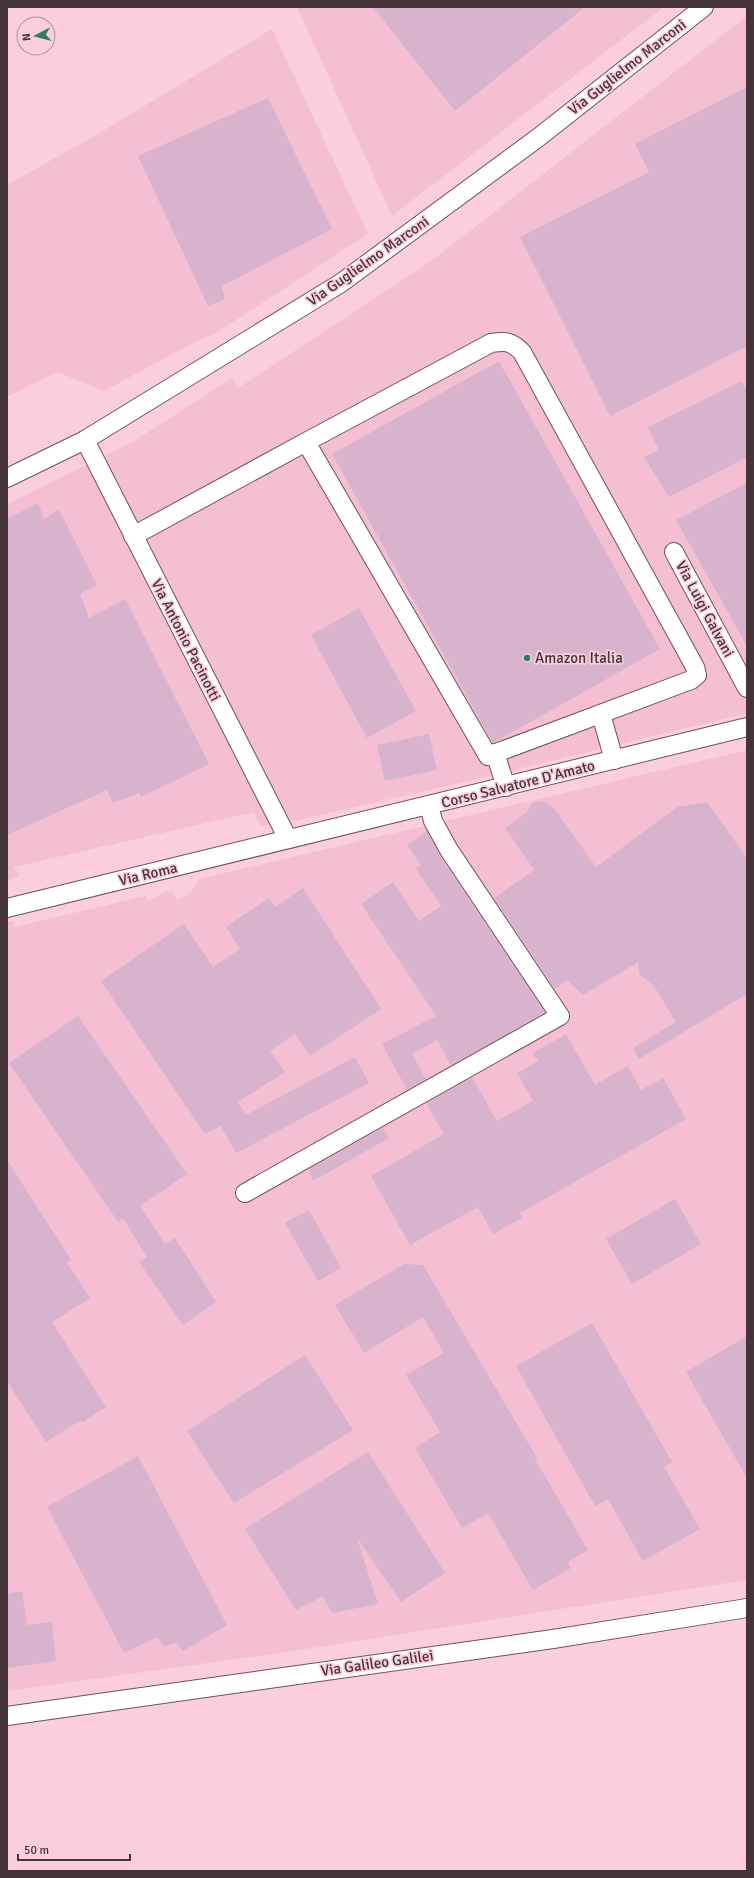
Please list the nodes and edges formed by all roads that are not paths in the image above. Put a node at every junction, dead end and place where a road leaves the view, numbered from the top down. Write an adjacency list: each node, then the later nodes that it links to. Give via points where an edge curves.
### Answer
1 (704, 7): 2 (street, Via Guglielmo Marconi, via 539,137 340,283)
2 (85, 440): 4 (street, Via Guglielmo Marconi); 5 (street, Via Antonio Pacinotti)
3 (306, 442): 5 (street); 8 (street, via 491,343 514,344 522,352 695,667 697,675 692,680); 10 (street, via 488,756)
4 (7, 478)
5 (133, 536): 14 (street, Via Antonio Pacinotti)
6 (674, 552): 7 (street, Via Luigi Galvani)
7 (747, 688)
8 (602, 714): 10 (street); 11 (street)
9 (747, 728): 11 (street, Corso Salvatore D'Amato)
10 (495, 753): 12 (street)
11 (614, 760): 12 (street, Corso Salvatore D'Amato)
12 (506, 787): 13 (street, Corso Salvatore D'Amato)
13 (429, 805): 14 (street, Corso Salvatore D'Amato); 16 (street, via 433,821 449,850 560,1016)
14 (288, 840): 15 (street, Via Roma)
15 (7, 908)
16 (245, 1193)
17 (747, 1608): 18 (street, Via Galileo Galilei, via 553,1639)
18 (7, 1716)

